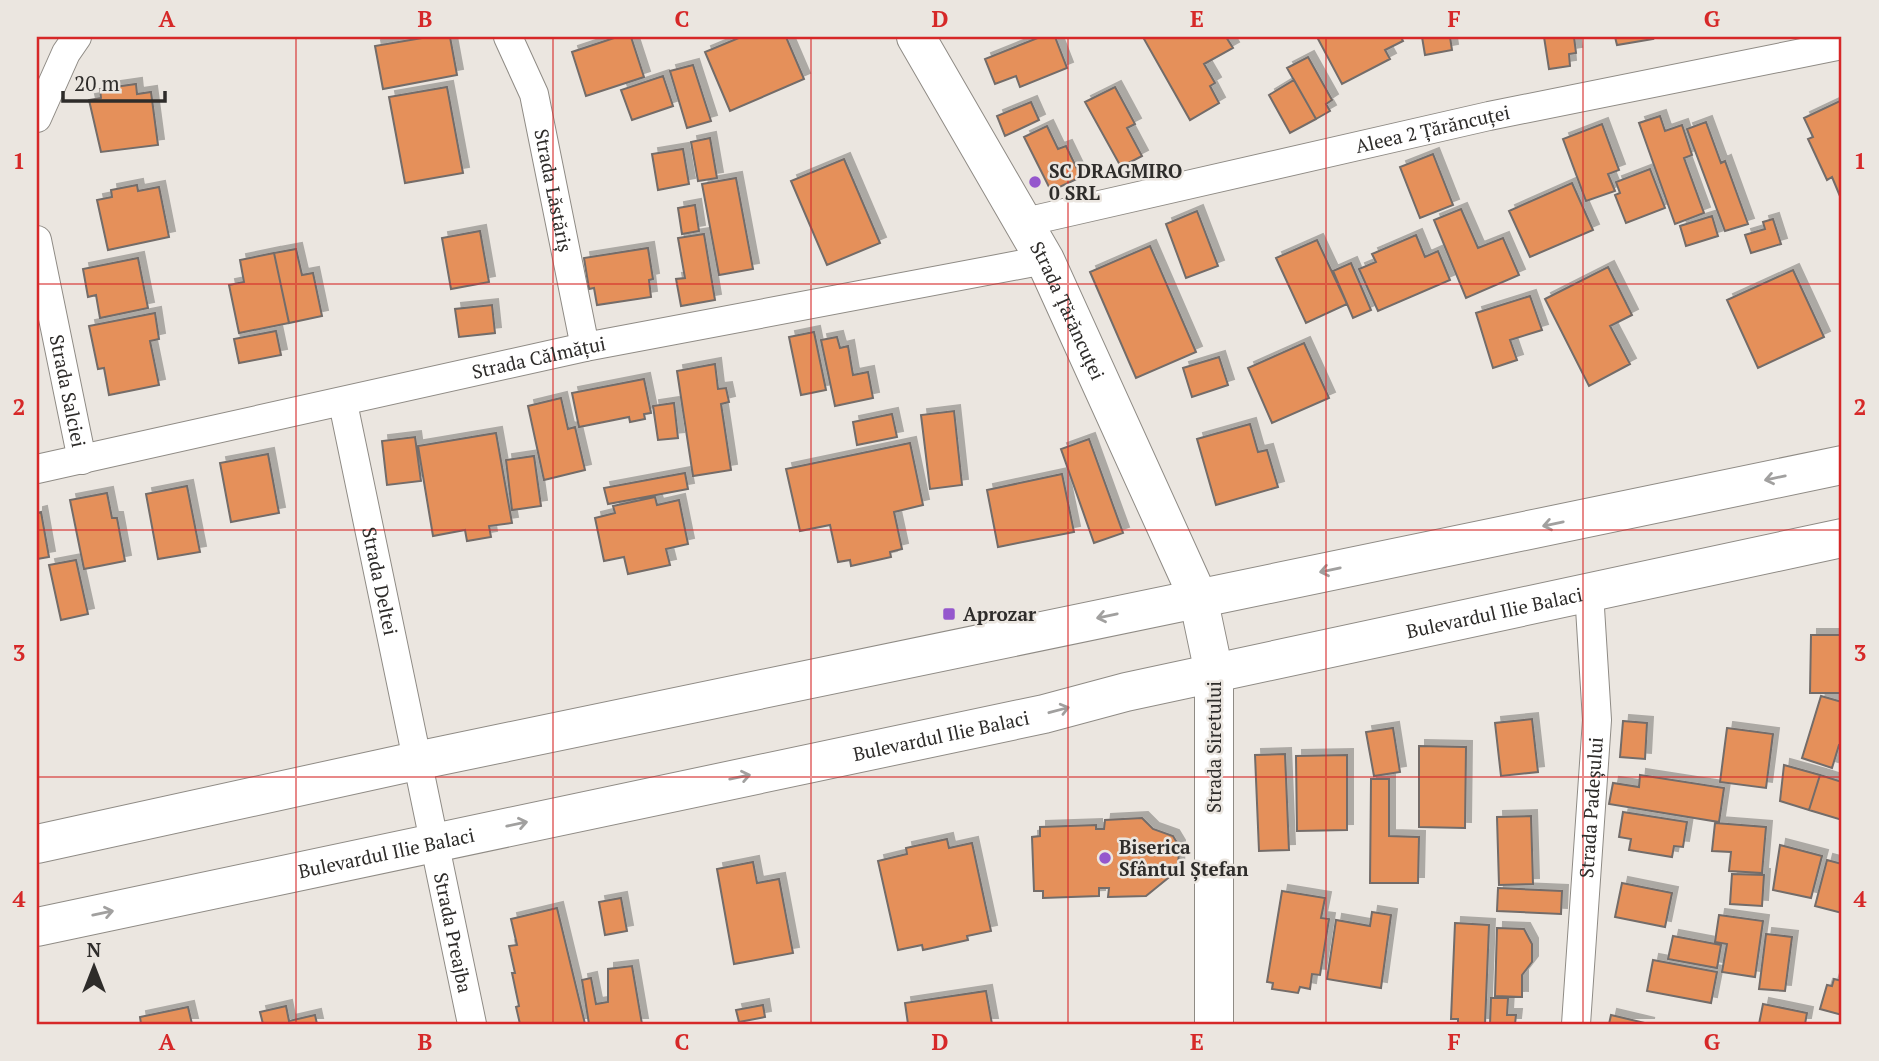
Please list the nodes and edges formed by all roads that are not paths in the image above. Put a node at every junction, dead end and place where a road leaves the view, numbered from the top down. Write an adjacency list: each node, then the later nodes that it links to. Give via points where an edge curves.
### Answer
1 (77, 37): 5 (street, via 65,53)
2 (508, 37): 9 (street, Strada Lăstăriș, via 534,94)
3 (916, 37): 6 (main road, Strada Țărăncuței)
4 (1842, 45): 6 (street, Aleea 2 Țărăncuței, via 1489,116)
5 (37, 118)
6 (1026, 222): 8 (main road, Strada Țărăncuței)
7 (37, 240): 11 (street, Strada Salciei)
8 (1045, 260): 9 (street, Strada Călmățui); 16 (main road, Strada Țărăncuței)
9 (584, 347): 10 (street, Strada Călmățui)
10 (343, 403): 11 (street, Strada Călmățui); 18 (street, Strada Deltei)
11 (82, 460): 13 (street, Strada Călmățui)
12 (1842, 465): 16 (main road, one-way to 16)
13 (37, 470)
14 (1842, 538): 15 (main road, Bulevardul Ilie Balaci)
15 (1589, 592): 17 (main road, Bulevardul Ilie Balaci); 24 (street, Strada Padeșului, via 1597,720)
16 (1198, 597): 17 (main road, Strada Siretului); 18 (main road, one-way to 18)
17 (1214, 673): 19 (main road, Bulevardul Ilie Balaci, one-way to 17); 22 (main road, Strada Siretului)
18 (416, 761): 19 (street, Strada Deltei); 20 (main road)
19 (434, 842): 21 (main road, Bulevardul Ilie Balaci, one-way to 19); 23 (street, Strada Preajba)
20 (37, 844)
21 (37, 928)
22 (1221, 1023)
23 (472, 1024)
24 (1576, 1024)

